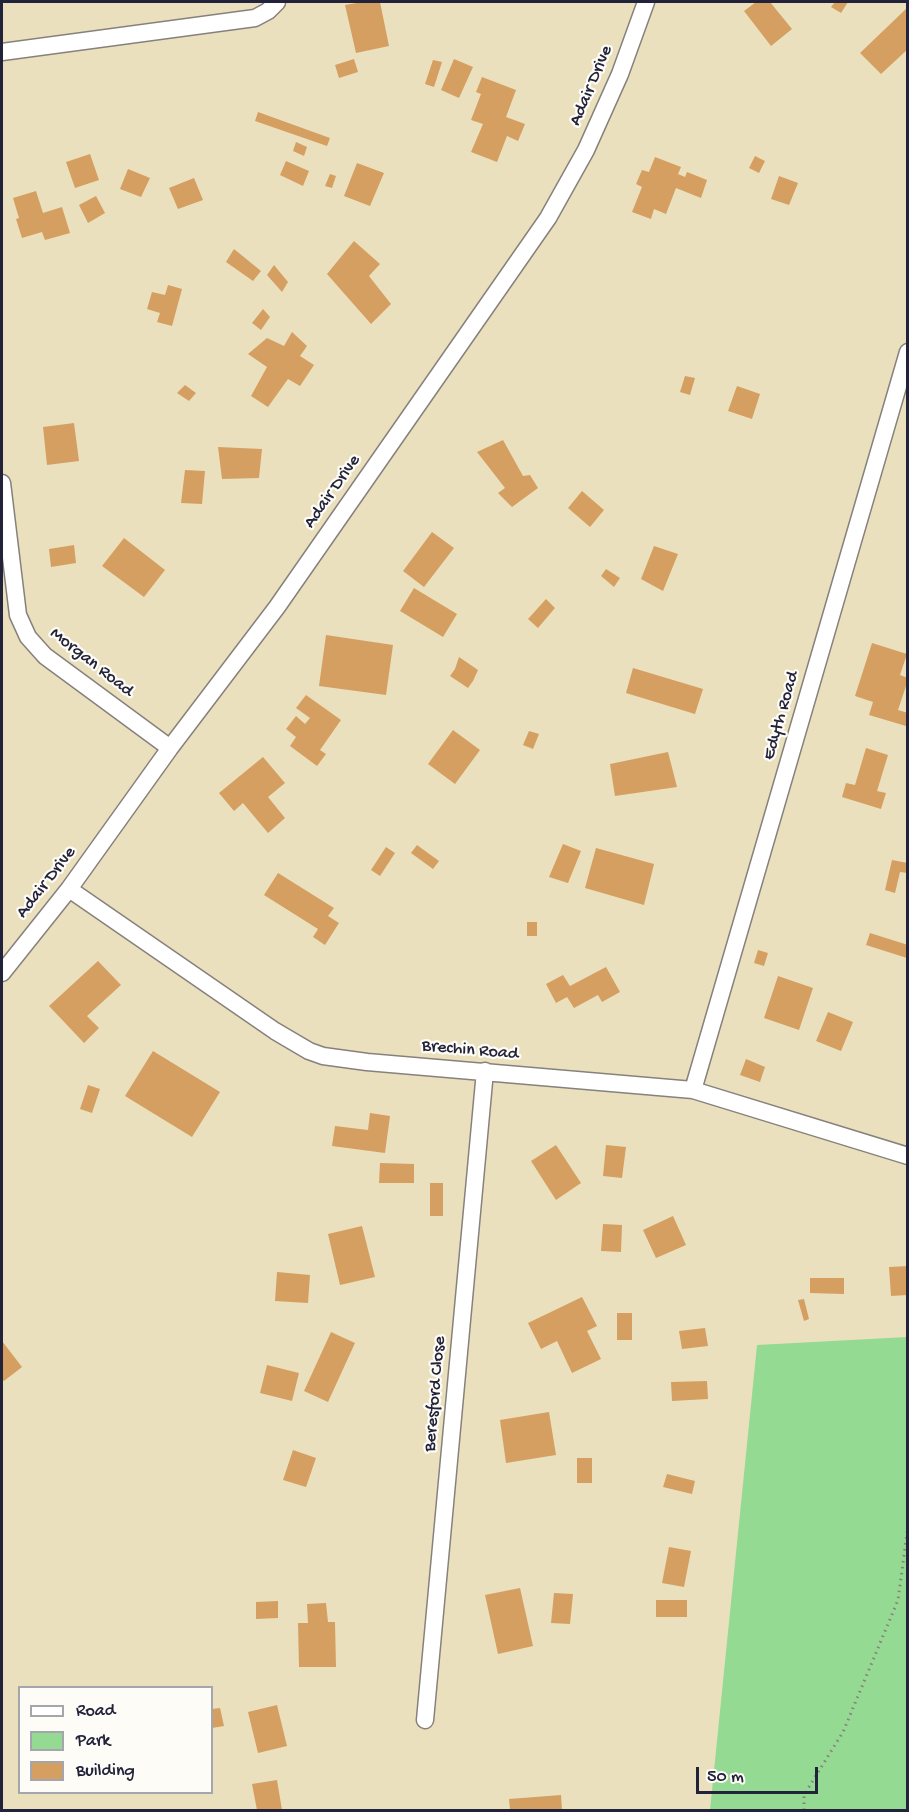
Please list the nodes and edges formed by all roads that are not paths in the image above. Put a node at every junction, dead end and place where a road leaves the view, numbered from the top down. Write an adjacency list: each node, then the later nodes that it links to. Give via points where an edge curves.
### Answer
1 (278, 2): 3 (street, via 255,18)
2 (646, 2): 6 (street, Adair Drive, via 586,150 548,218 277,607)
3 (2, 52)
4 (908, 352): 10 (street, Edyth Road)
5 (2, 483): 6 (street, Morgan Road, via 18,615 28,637 45,656)
6 (170, 748): 7 (street, Adair Drive)
7 (69, 889): 8 (street, Adair Drive); 9 (street, Brechin Road, via 309,1051 367,1062)
8 (2, 973)
9 (485, 1071): 10 (street, Brechin Road); 12 (street, Beresford Close)
10 (693, 1090): 11 (street, Brechin Road)
11 (908, 1156)
12 (425, 1720)

